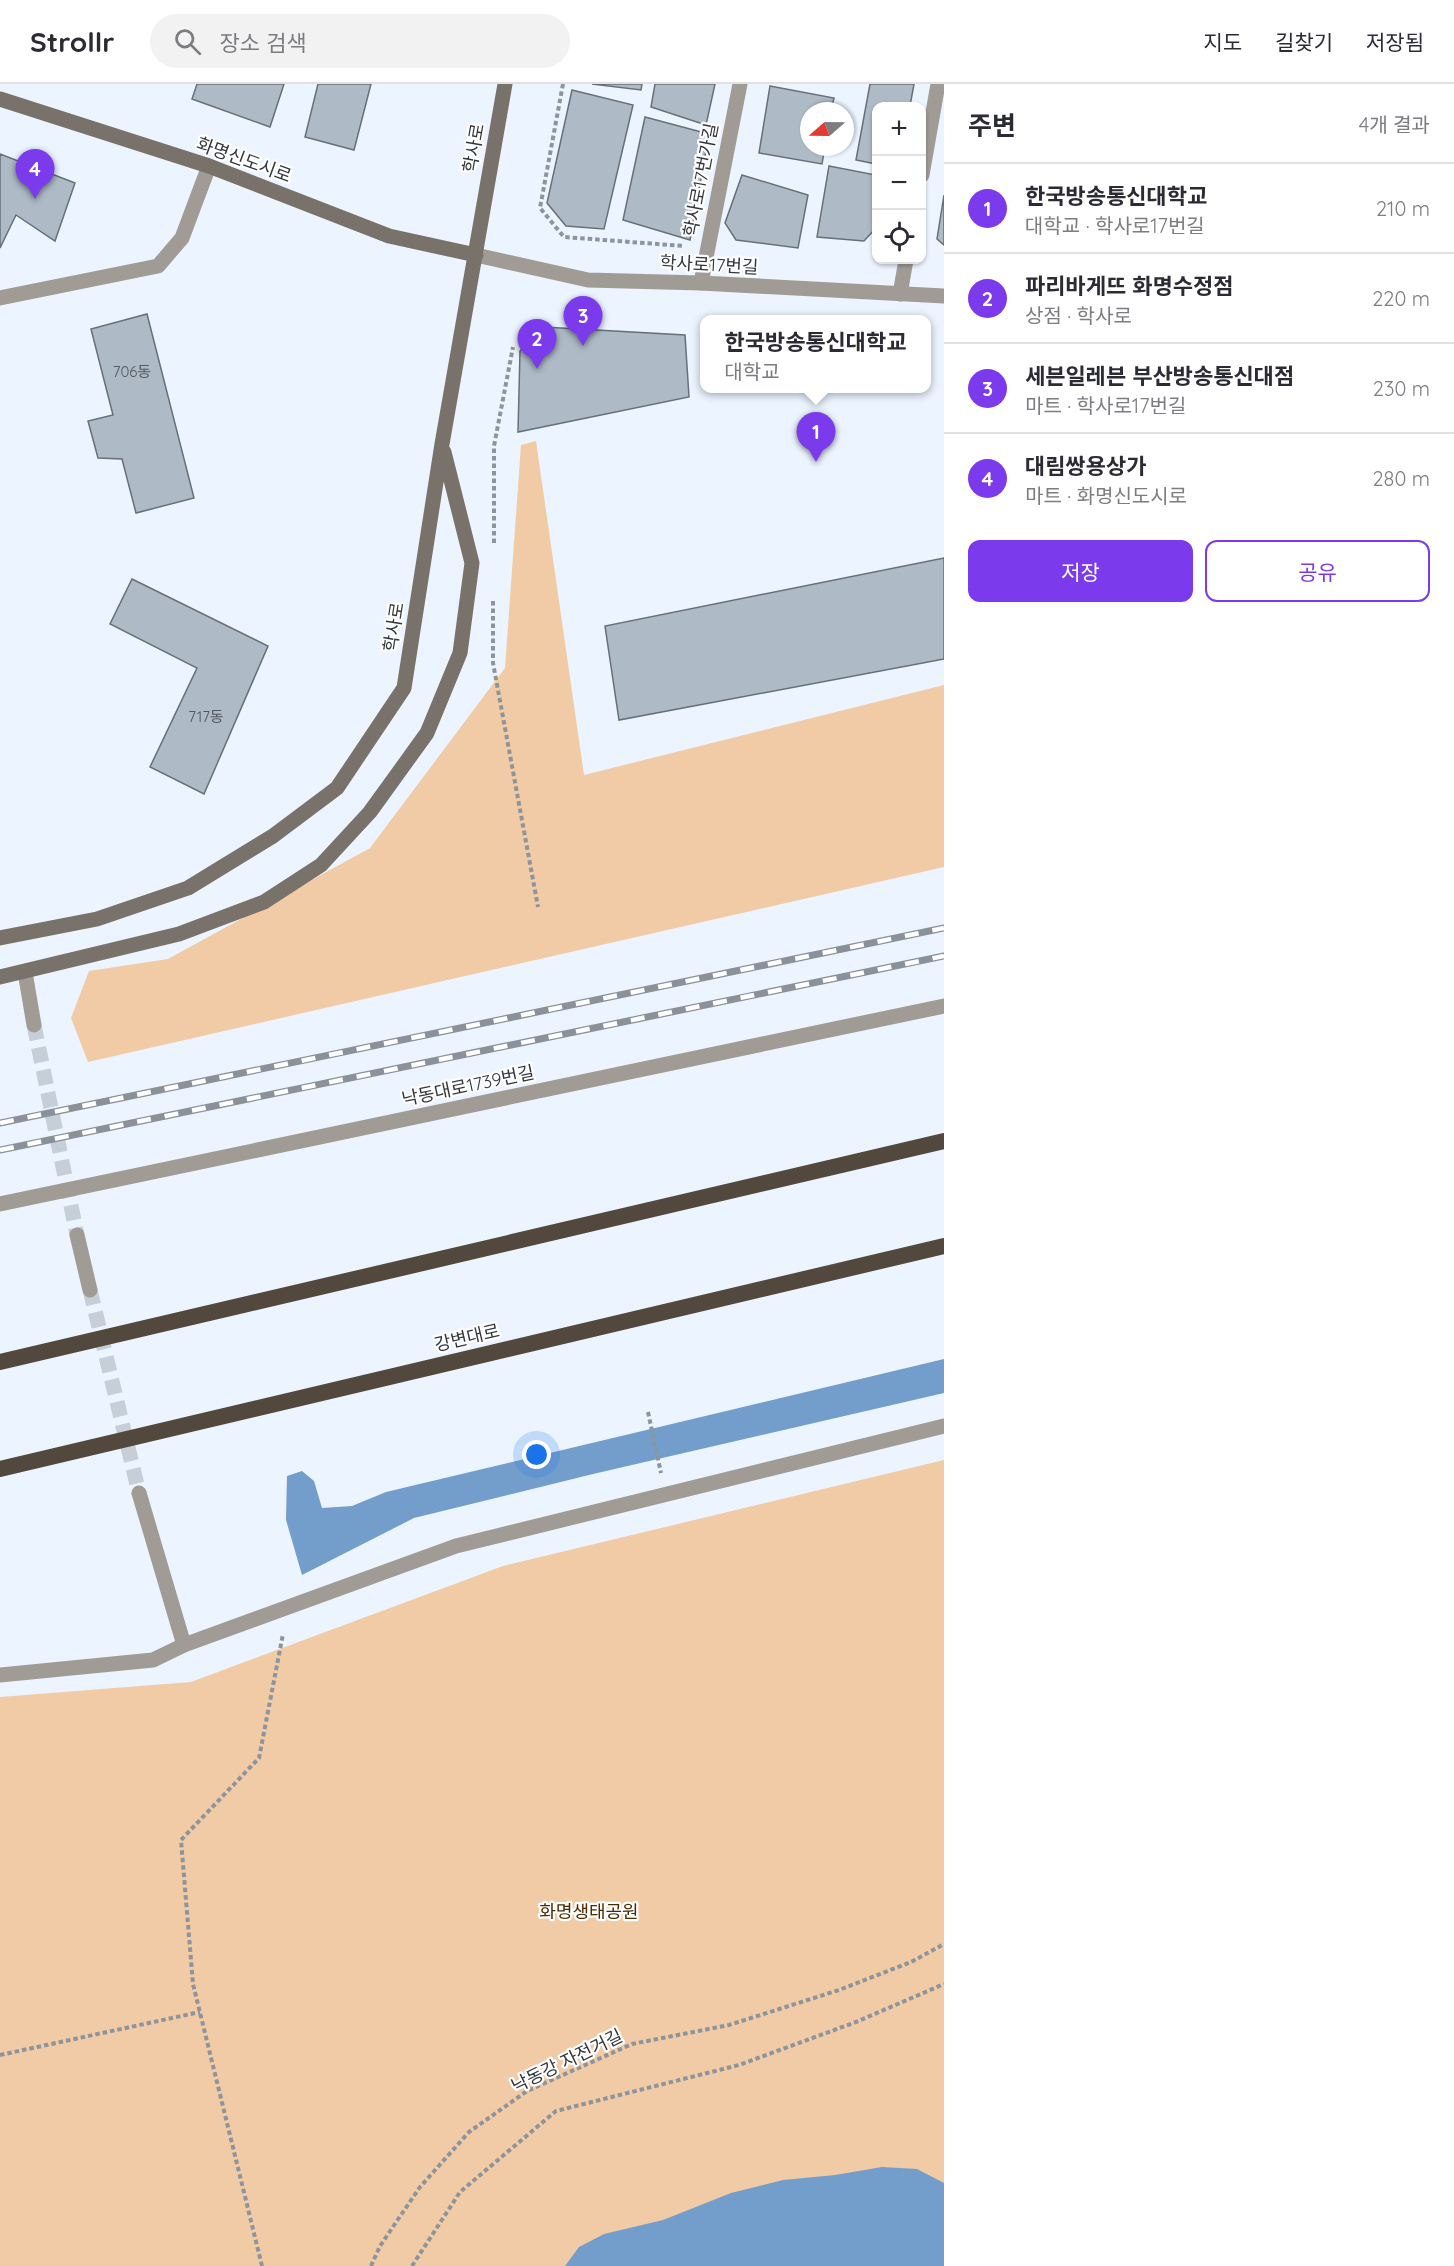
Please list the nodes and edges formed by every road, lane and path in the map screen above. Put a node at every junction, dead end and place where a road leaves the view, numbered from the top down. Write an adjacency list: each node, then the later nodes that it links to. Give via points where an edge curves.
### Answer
1 (505, 84): 9 (main road, 학사로)
2 (563, 84): 8 (path, via 540,208 564,237)
3 (740, 84): 11 (street, 학사로17번가길)
4 (938, 84): 6 (street)
5 (0, 99): 7 (main road, 화명신도시로)
6 (925, 156)
7 (209, 166): 9 (main road, 화명신도시로, via 389,236); 14 (street, via 182,238 158,266)
8 (686, 246)
9 (476, 255): 11 (street, 학사로17번길, via 588,280); 16 (main road, 학사로)
10 (905, 264): 12 (street)
11 (701, 283): 12 (street, 학사로17번길)
12 (900, 294): 13 (street, 학사로17번길)
13 (944, 296)
14 (0, 298)
15 (513, 347): 17 (path, via 494,446)
16 (442, 444): 20 (main road, 학사로, via 404,688 337,788 273,837 188,888 98,919); 21 (main road, via 472,563 460,653 427,733 370,812 321,865 264,902 179,934)
17 (494, 549)
18 (494, 595): 19 (path, via 493,663)
19 (538, 907)
20 (0, 938)
21 (25, 972): 22 (main road); 24 (street)
22 (0, 976)
23 (944, 1006): 26 (street, 낙동대로1739번길)
24 (34, 1025)
25 (944, 1141): 30 (highway)
26 (0, 1204)
27 (77, 1235): 29 (street)
28 (944, 1246): 34 (highway, 강변대로)
29 (90, 1290)
30 (0, 1362)
31 (648, 1412): 33 (path)
32 (944, 1426): 36 (street, via 456,1546)
33 (659, 1466)
34 (0, 1469)
35 (139, 1493): 37 (street)
36 (286, 1608): 37 (street); 41 (path, via 259,1758 181,1840 193,1984)
37 (184, 1645): 38 (street, via 153,1660)
38 (0, 1675)
39 (944, 1944): 44 (path, 낙동강 자전거길, via 901,1966 762,2015 632,2044 527,2091 469,2132 441,2163 420,2187)
40 (944, 1984): 45 (path, via 856,2022 739,2065 556,2111 460,2192)
41 (200, 2012): 42 (path); 43 (path)
42 (0, 2055)
43 (262, 2266)
44 (371, 2266)
45 (412, 2266)

